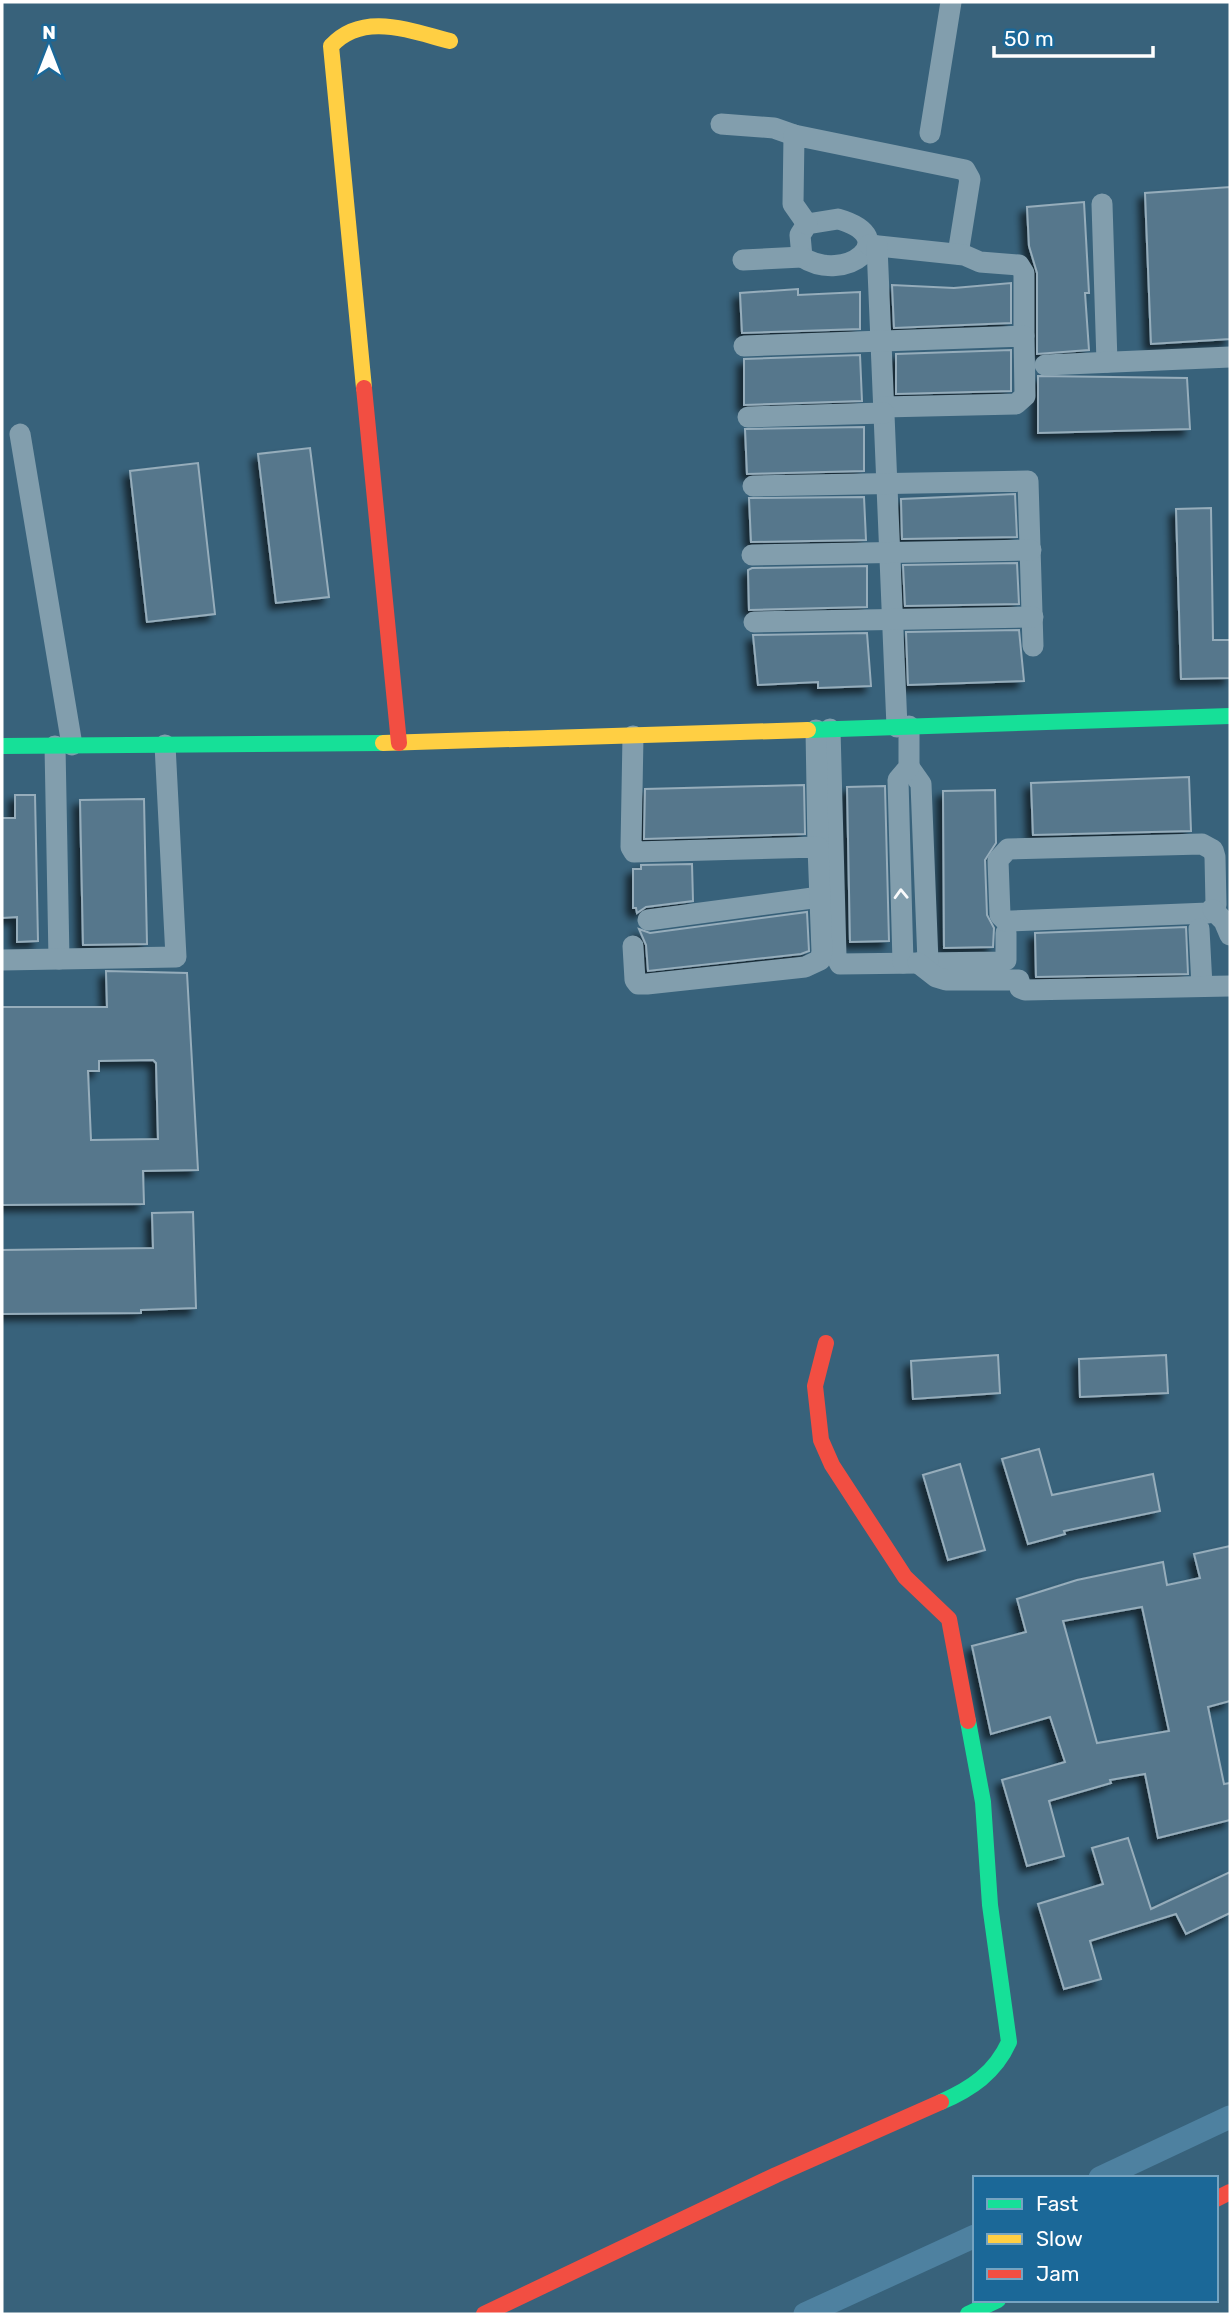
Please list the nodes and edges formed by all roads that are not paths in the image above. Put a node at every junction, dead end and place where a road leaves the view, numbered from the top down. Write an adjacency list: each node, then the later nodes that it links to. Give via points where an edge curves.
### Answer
1 (951, 2): 4 (street)
2 (450, 41): 34 (street, via 377,26 352,27 331,46)
3 (722, 124): 5 (street, via 774,128)
4 (930, 133)
5 (794, 135): 7 (street, via 793,204); 9 (street, via 965,170 971,179)
6 (1102, 204): 16 (street)
7 (807, 224): 8 (street, via 838,219 855,224); 10 (street, via 800,235)
8 (873, 245): 9 (street); 10 (street, via 853,263 829,267); 13 (street)
9 (958, 254): 12 (street, via 1022,268)
10 (802, 257): 11 (street)
11 (743, 260)
12 (1024, 336): 13 (street); 18 (street, via 1024,396 1016,404)
13 (881, 341): 14 (street); 18 (street)
14 (744, 346)
15 (1230, 357): 16 (street)
16 (1107, 362): 17 (street)
17 (1045, 365)
18 (883, 410): 19 (street); 21 (street)
19 (748, 417)
20 (20, 434): 37 (street)
21 (887, 483): 22 (street); 23 (street, via 1028,481); 24 (street)
22 (753, 486)
23 (1031, 550): 24 (street); 26 (street)
24 (890, 552): 25 (street); 27 (street)
25 (752, 555)
26 (1033, 617): 27 (street); 29 (street)
27 (892, 619): 28 (street); 31 (street)
28 (754, 622)
29 (1033, 646)
30 (1230, 716): 31 (street)
31 (903, 727): 32 (street); 48 (street, via 909,766 898,780)
32 (823, 729): 33 (street); 38 (street); 48 (street, via 838,961 843,966)
33 (633, 736): 34 (street); 38 (street, via 634,852)
34 (399, 743): 35 (street)
35 (164, 745): 37 (street); 46 (street, via 176,957)
36 (2, 746): 37 (street)
37 (64, 746): 46 (street)
38 (818, 847): 39 (street)
39 (820, 897): 41 (street); 45 (street, via 822,952 820,960 805,967 638,984)
40 (1213, 910): 42 (street); 42 (street, via 1215,857 1209,846 1008,849 998,860 999,911); 44 (street)
41 (648, 920)
42 (1013, 927): 48 (street, via 1004,961); 49 (street)
43 (1199, 929): 50 (street)
44 (1230, 935)
45 (633, 946)
46 (59, 959): 47 (street)
47 (2, 960)
48 (917, 962): 49 (street, via 946,980)
49 (1019, 980): 50 (street, via 1024,990)
50 (1202, 986): 51 (street)
51 (1230, 986)
52 (826, 1343): 54 (street, via 815,1386 821,1440 832,1465 905,1577 949,1619 983,1802 989,1894 1009,2042 1001,2062 960,2094 776,2175)
53 (994, 2302): 55 (street)
54 (484, 2314)
55 (968, 2314)

